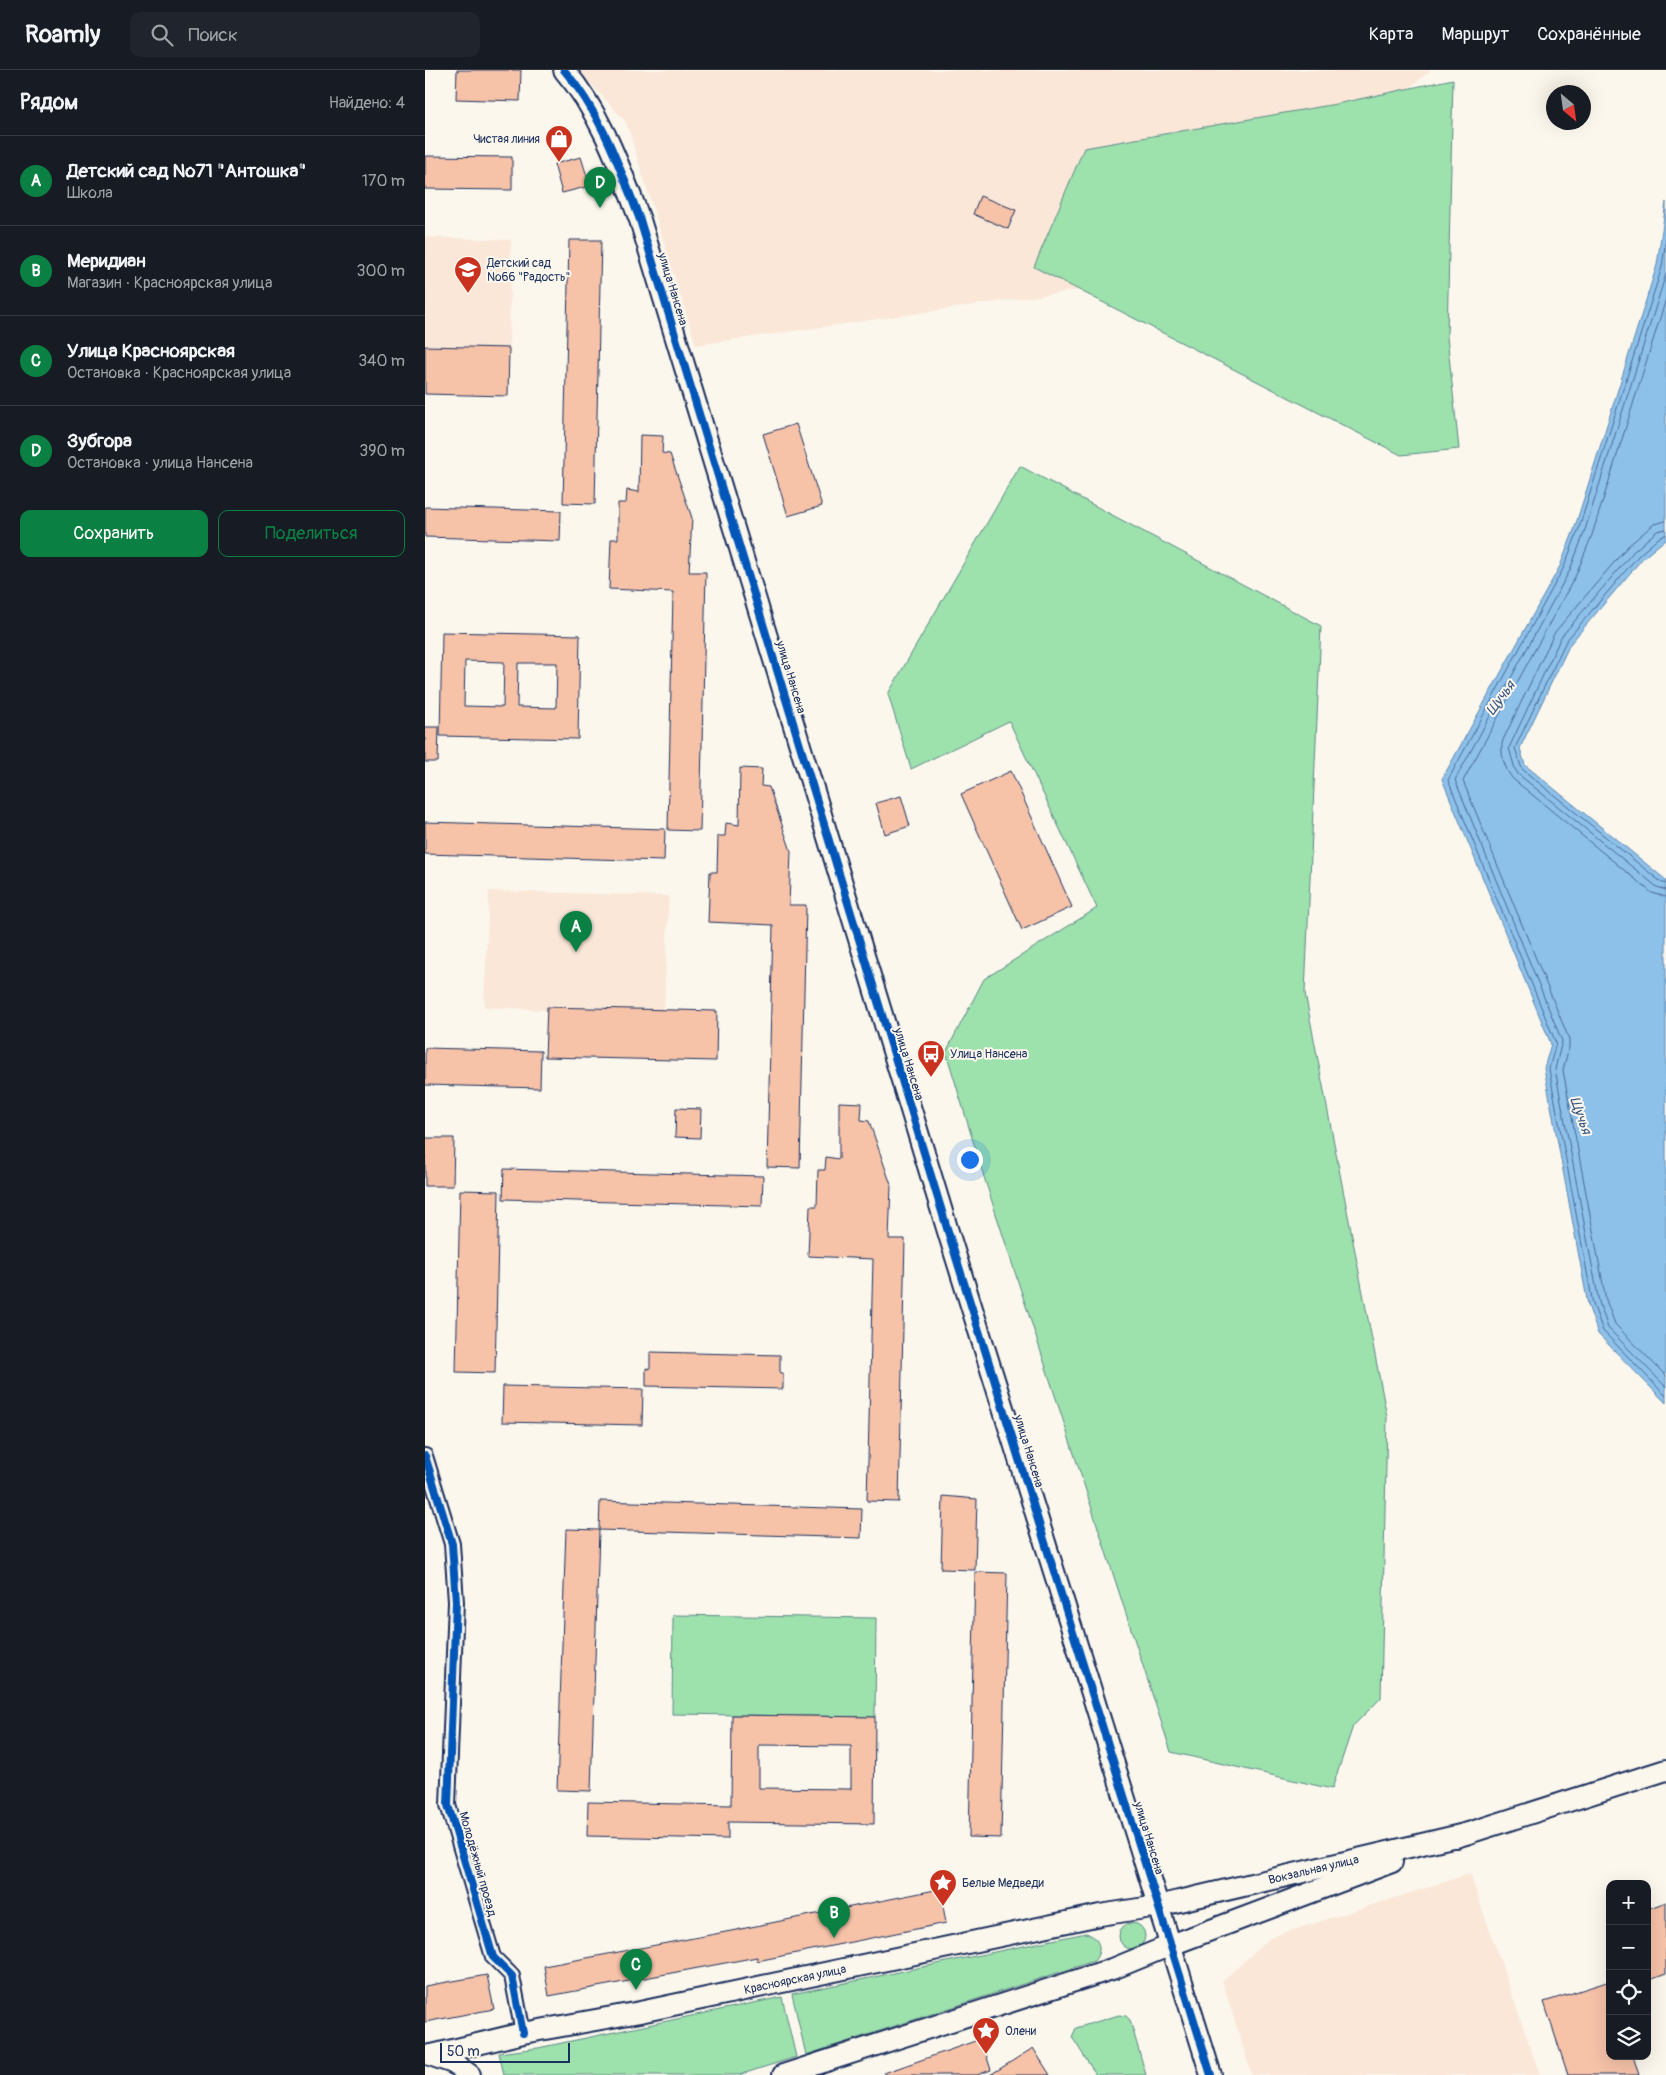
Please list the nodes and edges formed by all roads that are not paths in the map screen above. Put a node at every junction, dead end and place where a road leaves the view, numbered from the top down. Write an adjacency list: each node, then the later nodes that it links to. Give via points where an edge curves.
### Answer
1 (564, 70): 5 (street, улица Нансена, via 590,105 613,151 640,220 953,1248)
2 (425, 1456): 7 (street, Молодёжный проезд, via 452,1544 454,1571 456,1602 448,1805 493,1957 511,1976)
3 (1666, 1770): 4 (street, Вокзальная улица)
4 (1469, 1833): 5 (street, Вокзальная улица); 6 (street, Вокзальная улица)
5 (1158, 1906): 6 (street, улица Нансена); 7 (street, Красноярская улица)
6 (1171, 1945): 10 (street, via 1115,1968); 11 (street, улица Нансена)
7 (523, 2034): 8 (street, Красноярская улица)
8 (428, 2054): 9 (street, Красноярская улица, via 453,2062)
9 (470, 2075)
10 (783, 2075)
11 (1211, 2075)

